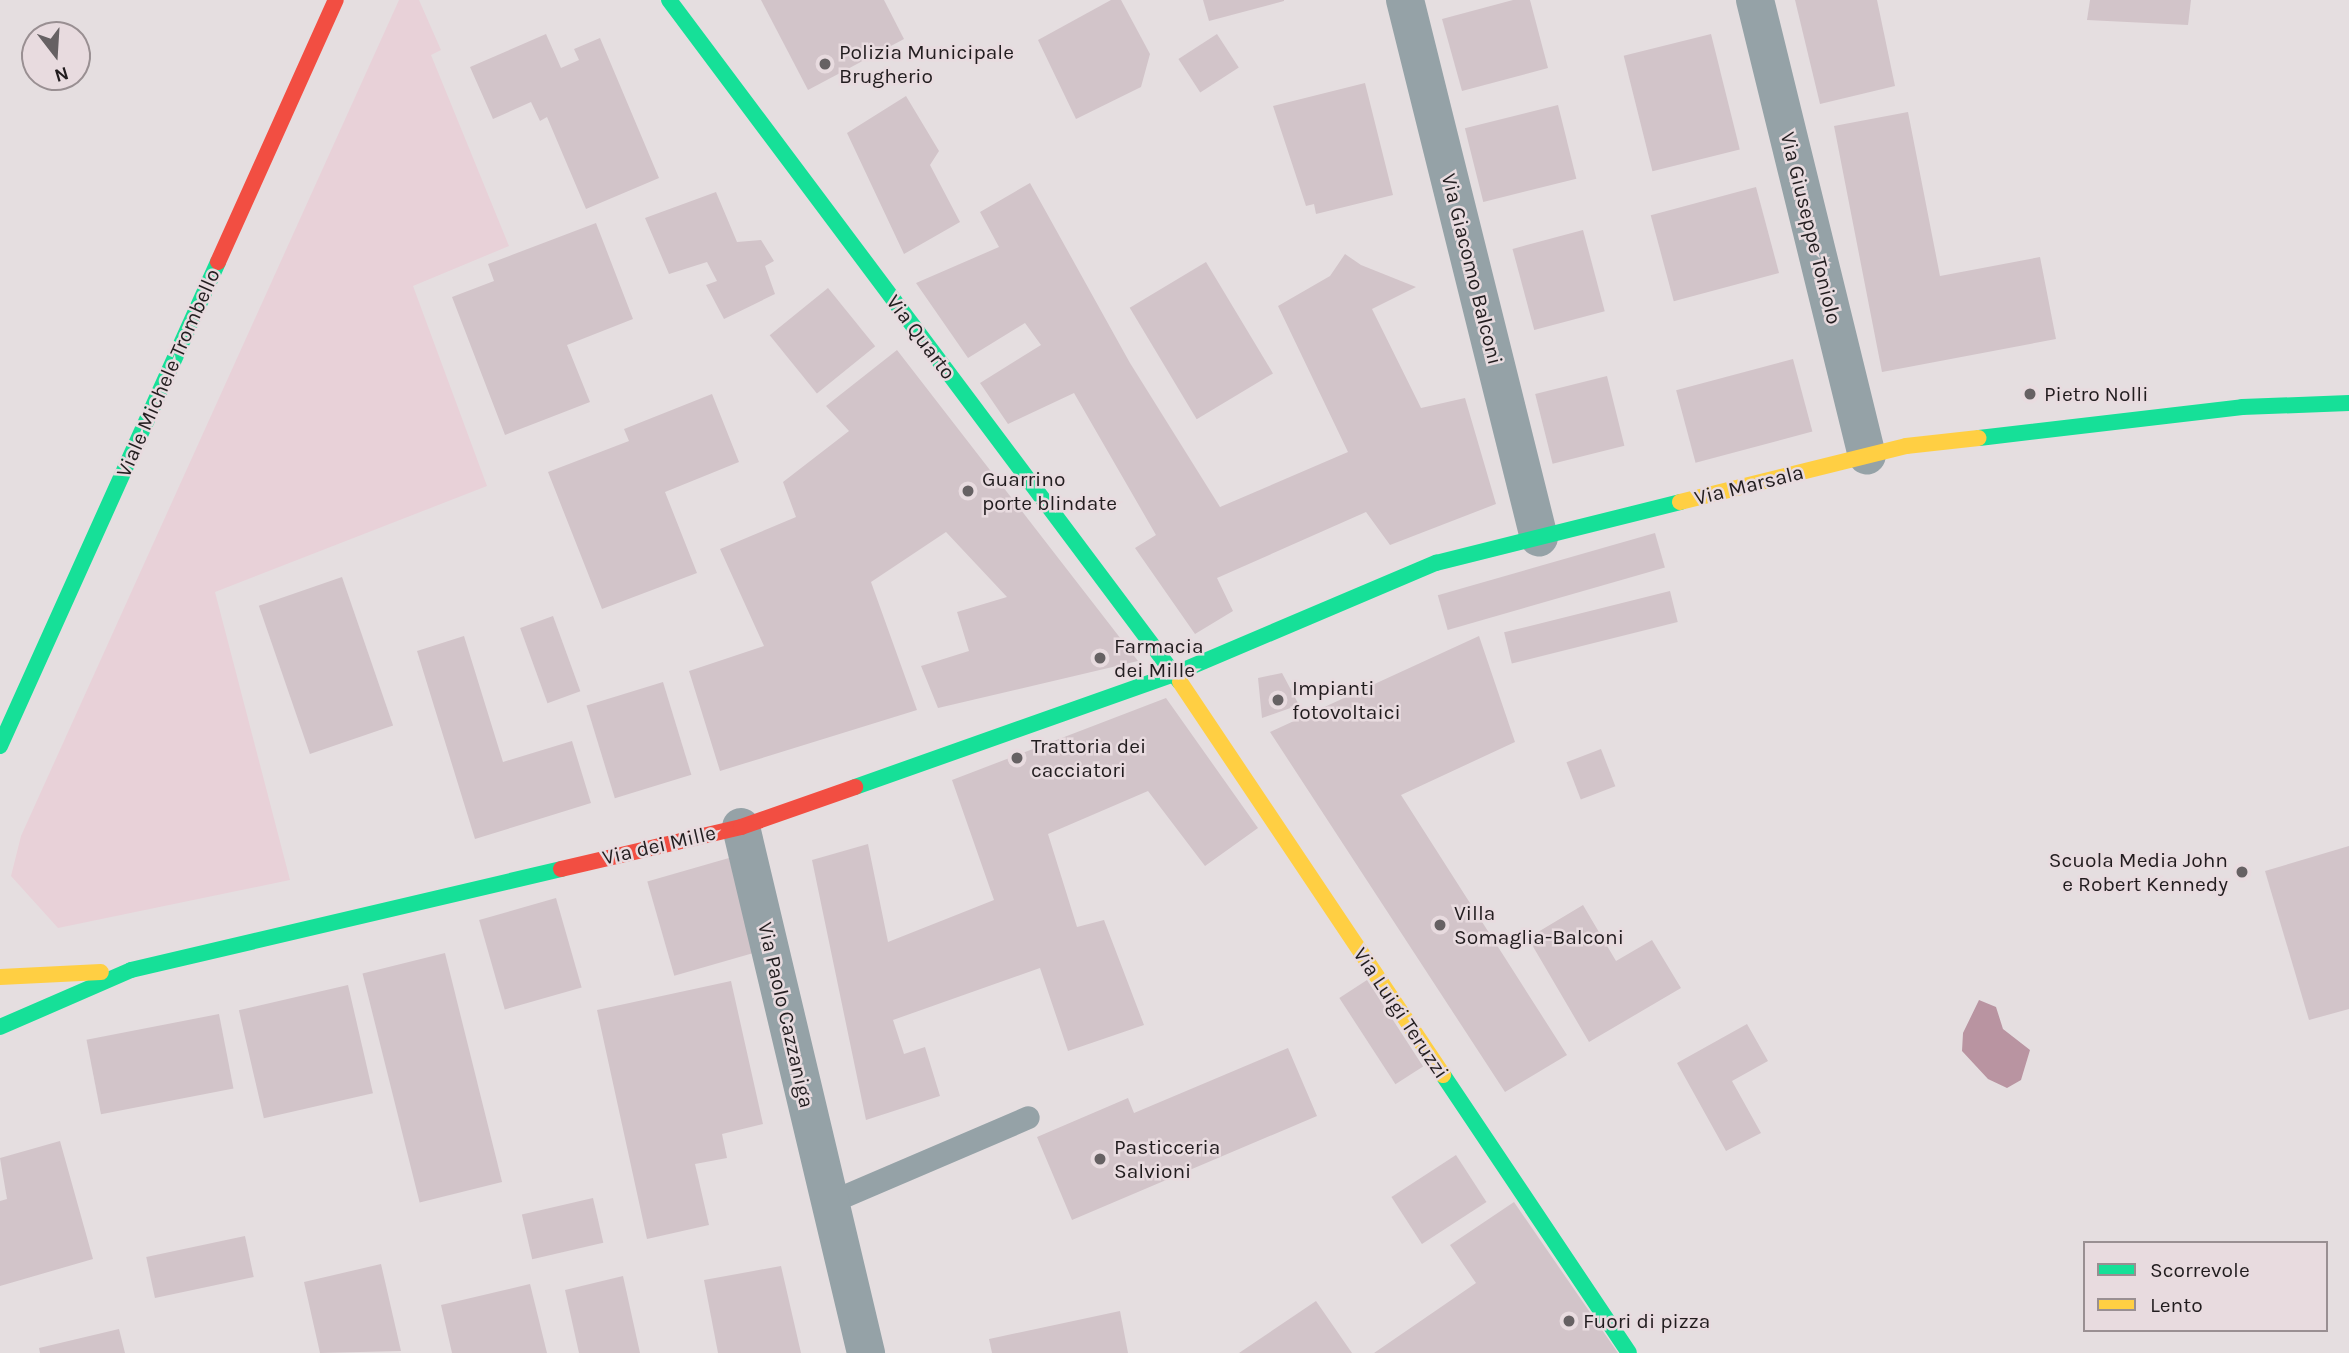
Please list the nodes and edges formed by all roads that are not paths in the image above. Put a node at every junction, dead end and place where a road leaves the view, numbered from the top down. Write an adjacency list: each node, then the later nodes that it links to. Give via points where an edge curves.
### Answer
1 (336, 0): 9 (main road, Viale Michele Trombello)
2 (669, 0): 8 (main road, Via Quarto)
3 (1405, 0): 7 (street, Via Giacomo Balconi)
4 (1755, 0): 6 (street, Via Giuseppe Toniolo)
5 (2349, 403): 6 (main road, Via Marsala, via 2149,416 1906,446)
6 (1867, 455): 7 (main road, Via Marsala)
7 (1539, 538): 8 (main road, Via Marsala, via 1436,563)
8 (1174, 674): 10 (main road, Via dei Mille); 17 (main road, Via Luigi Teruzzi)
9 (0, 746)
10 (741, 827): 11 (main road, Via dei Mille); 15 (street, Via Paolo Cazzaniga)
11 (131, 970): 12 (main road, Via dei Mille); 13 (main road, Via dei Mille)
12 (0, 976)
13 (0, 1027)
14 (1028, 1117): 15 (lane)
15 (830, 1202): 16 (street, Via Paolo Cazzaniga)
16 (866, 1353)
17 (1629, 1353)

